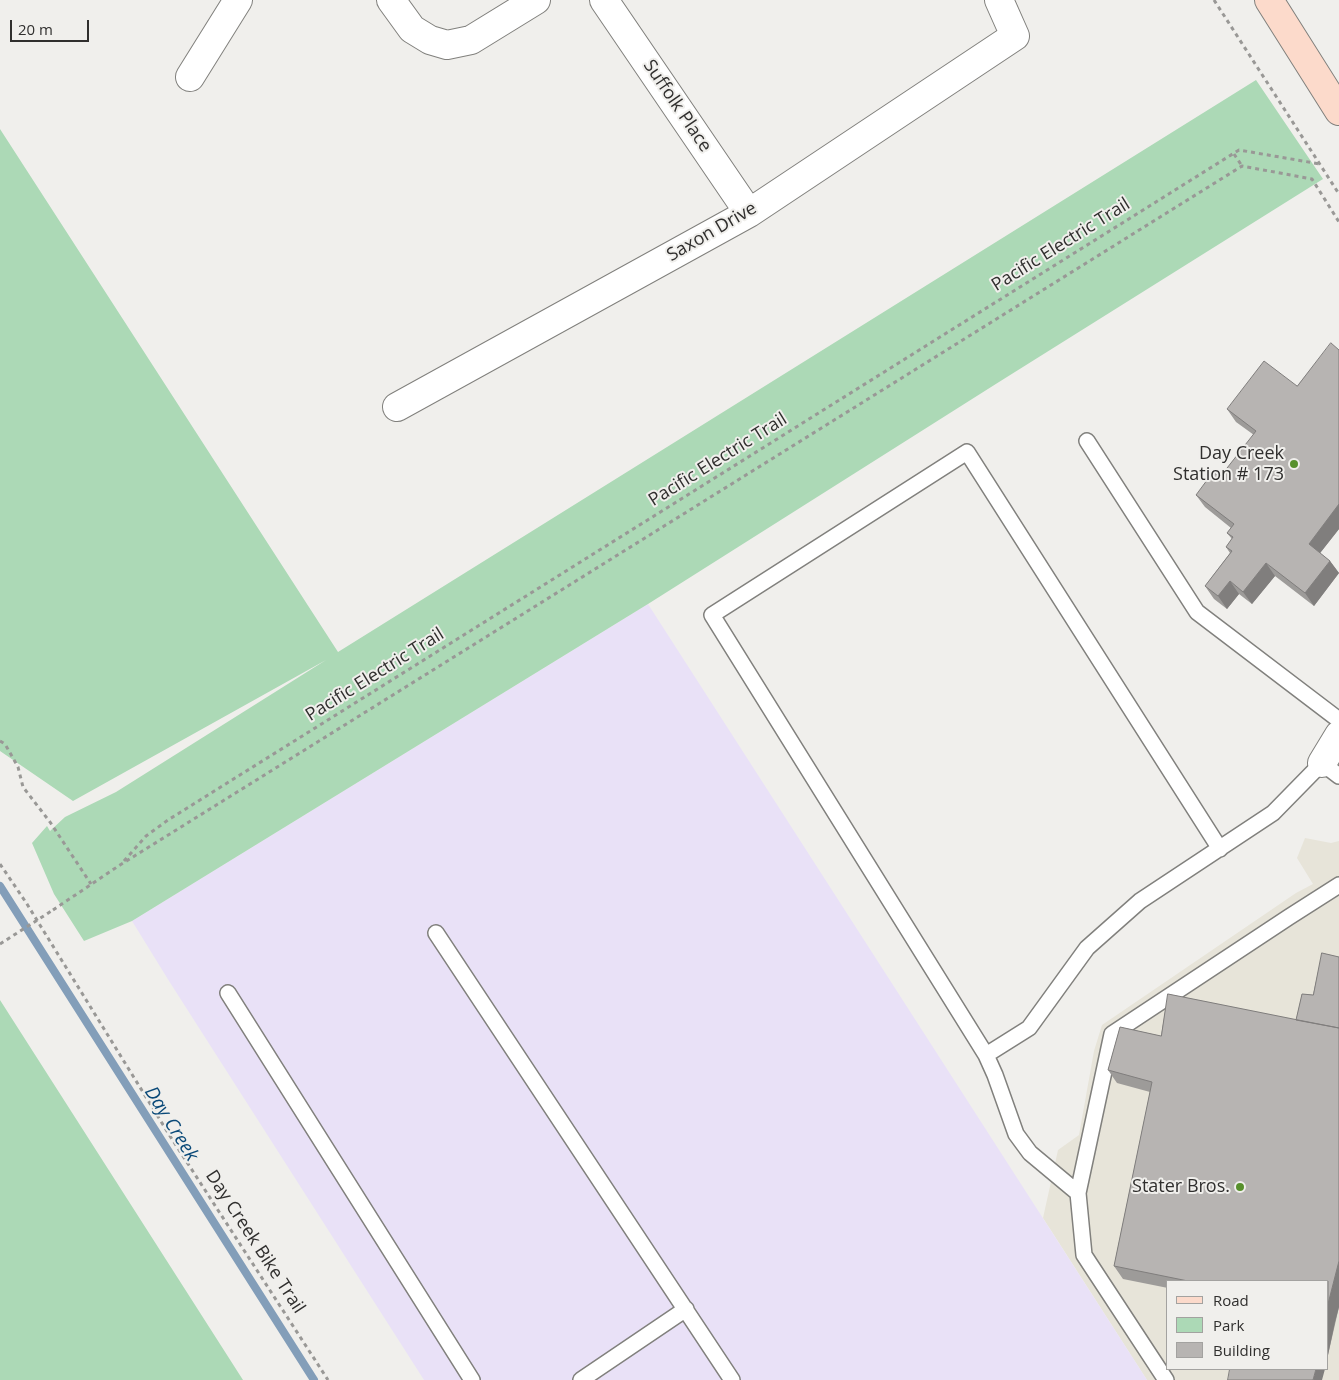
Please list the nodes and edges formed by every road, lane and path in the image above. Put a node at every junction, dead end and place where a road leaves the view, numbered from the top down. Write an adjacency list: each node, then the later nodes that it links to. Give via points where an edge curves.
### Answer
1 (238, 0): 8 (street)
2 (391, 0): 3 (street, via 412,29 430,40 447,45 471,40)
3 (536, 0)
4 (604, 0): 14 (street, Suffolk Place)
5 (999, 0): 14 (street, Saxon Drive, via 1015,36)
6 (1214, 0): 11 (path)
7 (1268, 0): 9 (main road)
8 (190, 77)
9 (1339, 111)
10 (1234, 154): 11 (path, Pacific Electric Trail, via 1240,150); 12 (path); 24 (path, Pacific Electric Trail, via 168,820 146,836)
11 (1320, 164): 13 (path)
12 (1242, 166): 15 (path, via 1312,179); 24 (path, Pacific Electric Trail)
13 (1339, 194)
14 (749, 213): 16 (street, Saxon Drive)
15 (1339, 222)
16 (397, 407)
17 (1087, 441): 18 (lane, via 1197,612)
18 (1339, 720)
19 (1339, 735): 21 (street)
20 (0, 741): 25 (path, via 18,767 22,787)
21 (1331, 769): 22 (lane)
22 (1220, 850): 30 (lane, via 1140,901 1087,948 1028,1028); 30 (lane, via 967,452 712,615)
23 (0, 864): 33 (path, Day Creek Bike Trail)
24 (120, 865): 25 (path, Pacific Electric Trail)
25 (92, 884): 28 (path, Pacific Electric Trail, bridge)
26 (1339, 886): 31 (lane, via 1112,1034)
27 (436, 933): 32 (lane)
28 (0, 944)
29 (228, 993): 34 (lane)
30 (986, 1055): 31 (lane, via 1016,1134 1030,1153)
31 (1078, 1193): 37 (lane, via 1084,1255)
32 (686, 1309): 35 (lane); 36 (lane)
33 (328, 1380)
34 (472, 1380)
35 (581, 1380)
36 (732, 1380)
37 (1166, 1380)

